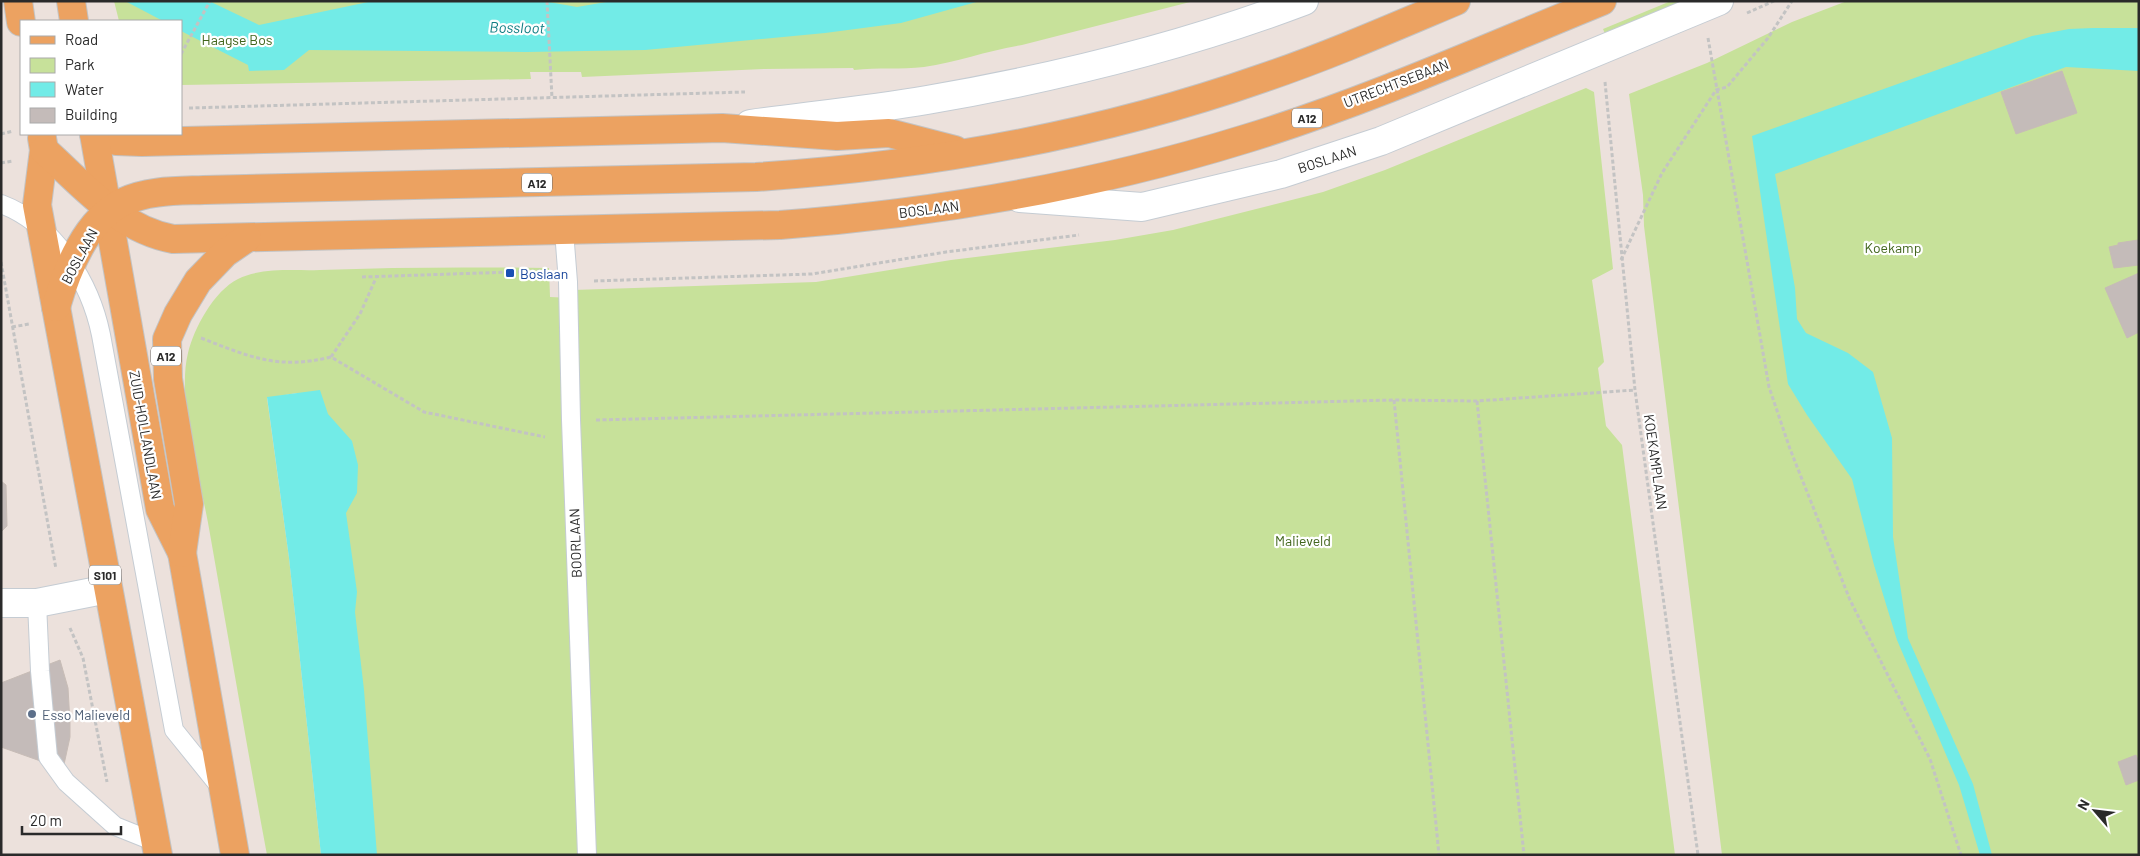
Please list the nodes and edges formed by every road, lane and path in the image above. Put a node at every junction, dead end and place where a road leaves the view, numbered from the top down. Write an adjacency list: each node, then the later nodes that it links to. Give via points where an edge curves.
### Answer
1 (18, 1): 10 (main road)
2 (71, 1): 11 (main road)
3 (210, 1): 13 (path)
4 (547, 1): 17 (path)
5 (1304, 1): 19 (street, via 1199,38 1053,76 926,100)
6 (1456, 1): 23 (main road, A12, via 1316,58 1207,96 1060,134)
7 (1602, 1): 24 (main road, UTRECHTSEBAAN / A12, via 1374,93 1245,139 1112,176)
8 (1719, 1): 24 (street, BOSLAAN, via 1381,141 1281,174 1142,207)
9 (1792, 1): 15 (path, via 1768,38 1727,87)
10 (21, 20)
11 (74, 20)
12 (1706, 30): 15 (path)
13 (182, 52)
14 (1605, 81): 30 (path, KOEKAMPLAAN)
15 (1716, 90): 30 (path, via 1662,173); 55 (path, via 1769,387 1850,600 1930,759)
16 (753, 92): 17 (path)
17 (552, 98): 18 (path)
18 (182, 109)
19 (722, 128): 21 (main road, A12, via 142,142 116,141); 23 (main road, A12, via 838,136 889,134)
20 (94, 135): 26 (main road, ZUID-HOLLANDLAAN)
21 (97, 135)
22 (42, 142): 26 (main road, BOSLAAN / A12); 27 (main road, ZUID-HOLLANDLAAN / S101, via 37,205)
23 (966, 153): 26 (main road, BOSLAAN / A12, via 850,170 756,177 172,191 133,198)
24 (1011, 197): 28 (main road, BOSLAAN / A12, via 787,225)
25 (1, 204): 27 (lane, via 21,212)
26 (108, 209): 29 (main road, BOSLAAN / A12, via 131,225 160,237 186,240); 32 (main road, BOSLAAN / A12); 43 (main road, ZUID-HOLLANDLAAN, via 160,509)
27 (42, 230): 32 (lane, ZUID-HOLLANDLAAN); 36 (main road, ZUID-HOLLANDLAAN / S101)
28 (564, 231): 29 (main road, BOSLAAN / A12); 42 (lane, BOORLAAN)
29 (247, 238): 43 (main road, A12, via 225,253 198,281 167,339 168,379 189,504)
30 (1621, 260): 39 (path, KOEKAMPLAAN)
31 (1, 262): 45 (path)
32 (72, 265): 36 (main road, BOSLAAN / A12); 47 (lane, ZUID-HOLLANDLAAN, via 92,304 99,326 174,730)
33 (545, 271): 35 (path)
34 (362, 277): 35 (path)
35 (377, 277): 38 (path, via 360,314)
36 (56, 307): 44 (main road, ZUID-HOLLANDLAAN / S101)
37 (201, 338): 38 (path, via 276,362 301,363)
38 (331, 357): 42 (path, via 424,412 545,437)
39 (1635, 390): 41 (path); 54 (path, KOEKAMPLAAN)
40 (1394, 400): 41 (path); 42 (path); 52 (path)
41 (1478, 401): 53 (path)
42 (571, 420): 51 (lane, BOORLAAN)
43 (182, 552): 47 (main road, ZUID-HOLLANDLAAN)
44 (108, 589): 45 (street); 49 (main road, ZUID-HOLLANDLAAN / S101)
45 (50, 601): 46 (street); 48 (path, via 67,620 83,658); 48 (lane, via 40,671 48,758 66,782)
46 (1, 603)
47 (223, 791): 50 (main road, ZUID-HOLLANDLAAN)
48 (115, 826): 49 (lane)
49 (157, 849)
50 (235, 855)
51 (587, 855)
52 (1439, 855)
53 (1524, 855)
54 (1698, 855)
55 (1961, 855)

